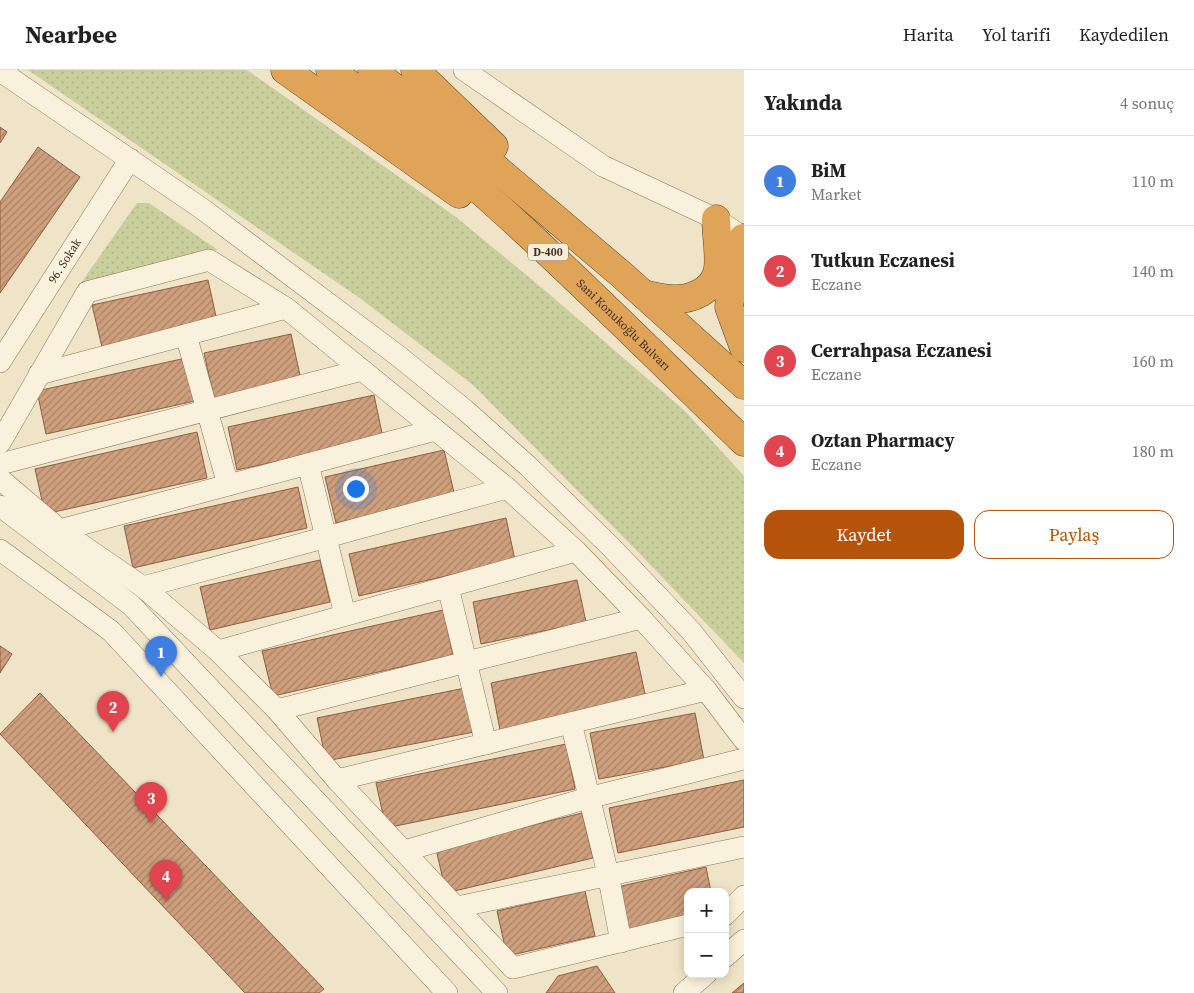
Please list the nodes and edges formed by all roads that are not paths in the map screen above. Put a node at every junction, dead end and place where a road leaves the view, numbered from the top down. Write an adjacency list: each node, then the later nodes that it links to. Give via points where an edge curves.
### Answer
1 (285, 70): 11 (highway)
2 (372, 70): 10 (highway, D-400, via 491,164)
3 (415, 70): 10 (highway, via 553,203)
4 (464, 70): 8 (street, via 603,166)
5 (0, 72): 7 (street)
6 (334, 73): 11 (highway, Sani Konukoğlu Bulvarı / D-400, via 400,122)
7 (130, 159): 16 (street, 96. Sokak); 41 (street, via 201,208 396,355 528,466 691,631)
8 (716, 219): 9 (street); 12 (highway, via 718,260 713,283 702,292 674,300)
9 (744, 238): 15 (highway, via 729,307)
10 (622, 275): 12 (highway, D-400)
11 (584, 286): 22 (highway, Sani Konukoğlu Bulvarı / D-400)
12 (643, 294): 19 (highway, D-400)
13 (286, 308): 14 (street); 17 (street); 18 (street, via 209,260 87,292)
14 (186, 335): 18 (street); 20 (street)
15 (744, 348)
16 (0, 362)
17 (362, 370): 20 (street); 21 (street)
18 (39, 374): 23 (street)
19 (744, 385)
20 (207, 411): 24 (street); 27 (street)
21 (435, 430): 25 (street); 28 (street)
22 (744, 442)
23 (0, 443)
24 (0, 464)
25 (308, 464): 27 (street); 31 (street)
26 (0, 479): 30 (street)
27 (228, 485): 30 (street)
28 (507, 488): 31 (street); 33 (street)
29 (0, 506): 61 (street, via 131,605)
30 (60, 530): 35 (street)
31 (326, 538): 35 (street); 36 (street)
32 (0, 550): 60 (street, via 111,631)
33 (576, 551): 34 (street); 37 (street)
34 (448, 587): 36 (street); 39 (street)
35 (142, 588): 38 (street)
36 (345, 616): 38 (street)
37 (641, 618): 39 (street); 40 (street)
38 (218, 651): 42 (street)
39 (465, 663): 42 (street); 45 (street)
40 (706, 690): 43 (street); 44 (street)
41 (744, 698)
42 (277, 710): 47 (street)
43 (571, 723): 45 (street); 48 (street)
44 (744, 740)
45 (486, 744): 47 (street)
46 (744, 759): 48 (street)
47 (337, 780): 50 (street)
48 (588, 798): 50 (street); 51 (street)
49 (744, 847): 51 (street)
50 (404, 851): 53 (street)
51 (608, 874): 53 (street); 57 (street)
52 (744, 896): 54 (street)
53 (457, 907): 57 (street, via 513,968)
54 (729, 911)
55 (684, 926): 57 (street)
56 (744, 940): 58 (street)
57 (621, 942)
58 (729, 953)
59 (701, 978): 62 (street)
60 (447, 993)
61 (497, 993)
62 (684, 993)

